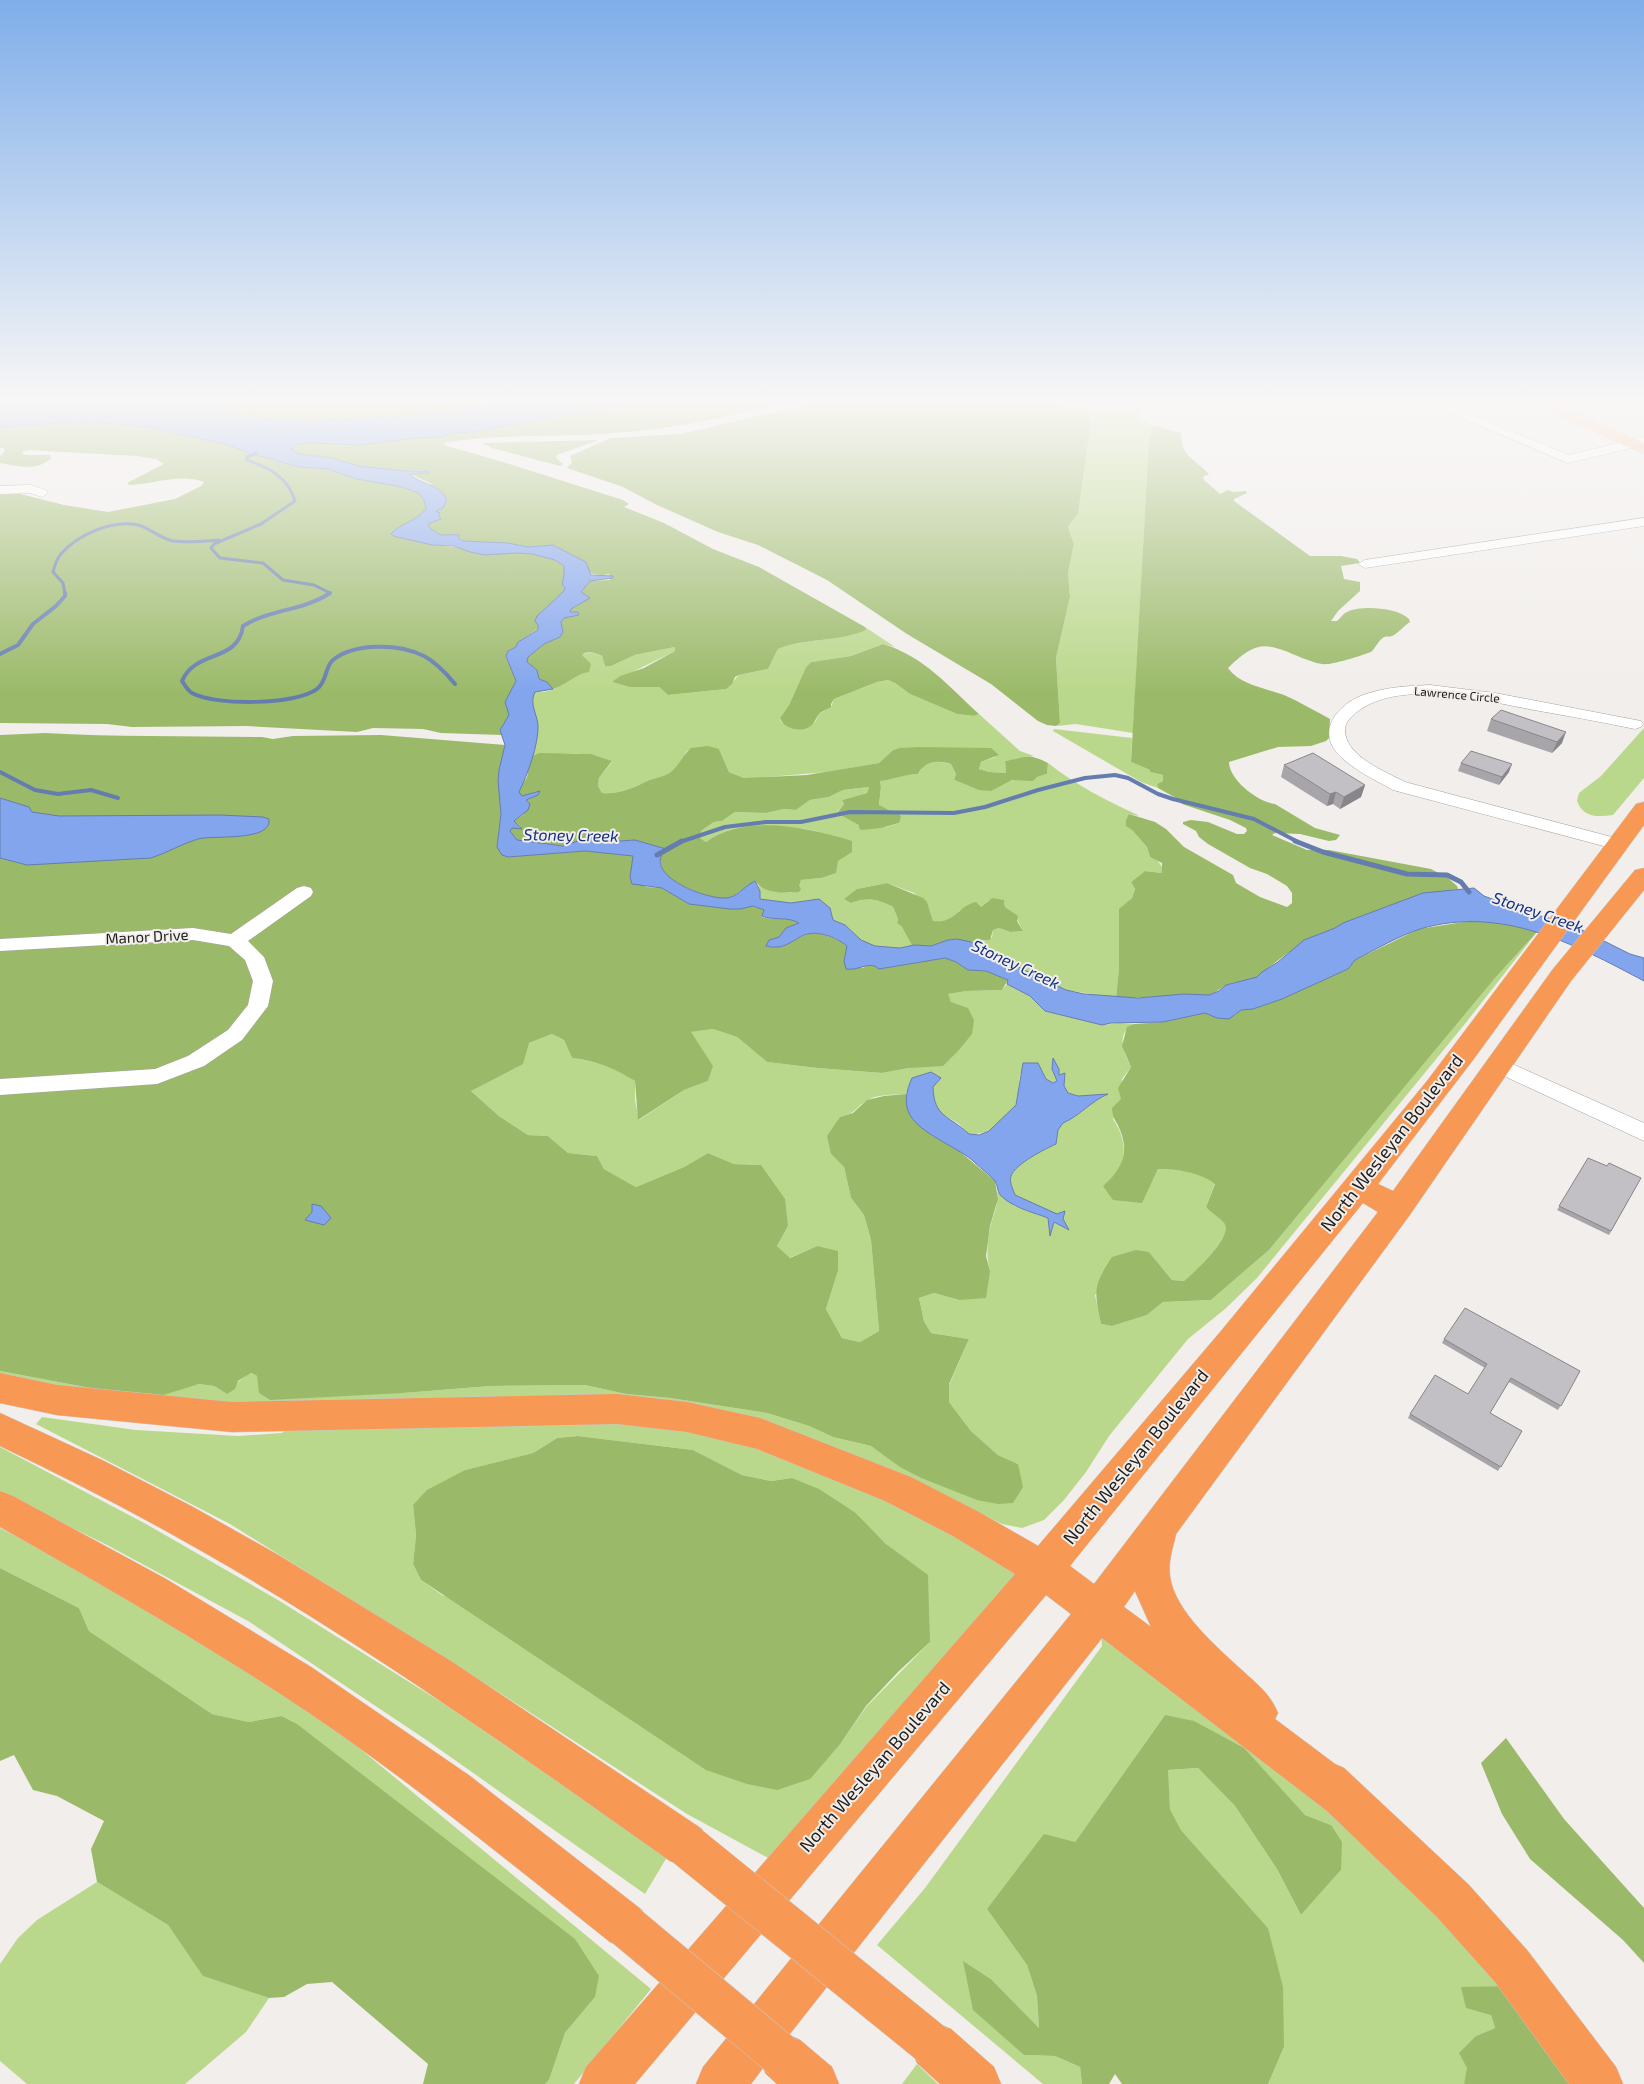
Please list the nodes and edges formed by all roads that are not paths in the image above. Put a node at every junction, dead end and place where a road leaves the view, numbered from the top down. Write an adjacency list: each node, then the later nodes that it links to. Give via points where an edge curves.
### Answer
1 (1644, 522): 2 (street)
2 (1365, 564)
3 (1636, 724): 5 (street, Lawrence Circle, via 1468,694 1401,691 1370,697 1353,706 1336,726 1337,736 1346,753 1390,782)
4 (1644, 809): 5 (highway, North Wesleyan Boulevard)
5 (1618, 844): 13 (highway, North Wesleyan Boulevard, via 1439,1085)
6 (1644, 875): 10 (highway, via 1562,975)
7 (304, 892): 8 (street)
8 (235, 941): 9 (street, Manor Drive, via 192,934); 11 (street, via 254,957 263,981 258,1006 235,1035 196,1061 157,1076)
9 (0, 945)
10 (1499, 1065): 12 (street); 14 (highway)
11 (0, 1087)
12 (1644, 1133)
13 (1358, 1187): 14 (highway); 19 (highway, North Wesleyan Boulevard)
14 (1398, 1208): 18 (highway)
15 (0, 1388): 19 (highway, via 57,1400 232,1417 584,1409 687,1417 760,1434 898,1489)
16 (0, 1429): 25 (highway, bridge, via 150,1502 257,1562 370,1631 519,1729 686,1845)
17 (0, 1508): 24 (highway, bridge, via 152,1592 297,1681 454,1791 626,1926)
18 (1160, 1525): 20 (highway); 21 (highway, via 1150,1562 1150,1579 1159,1606 1202,1658)
19 (1044, 1570): 20 (highway); 22 (highway, North Wesleyan Boulevard)
20 (1098, 1610): 21 (highway); 23 (highway)
21 (1341, 1795): 26 (highway, via 1453,1901 1510,1966)
22 (603, 2084)
23 (720, 2084)
24 (814, 2084)
25 (977, 2084)
26 (1599, 2084)

